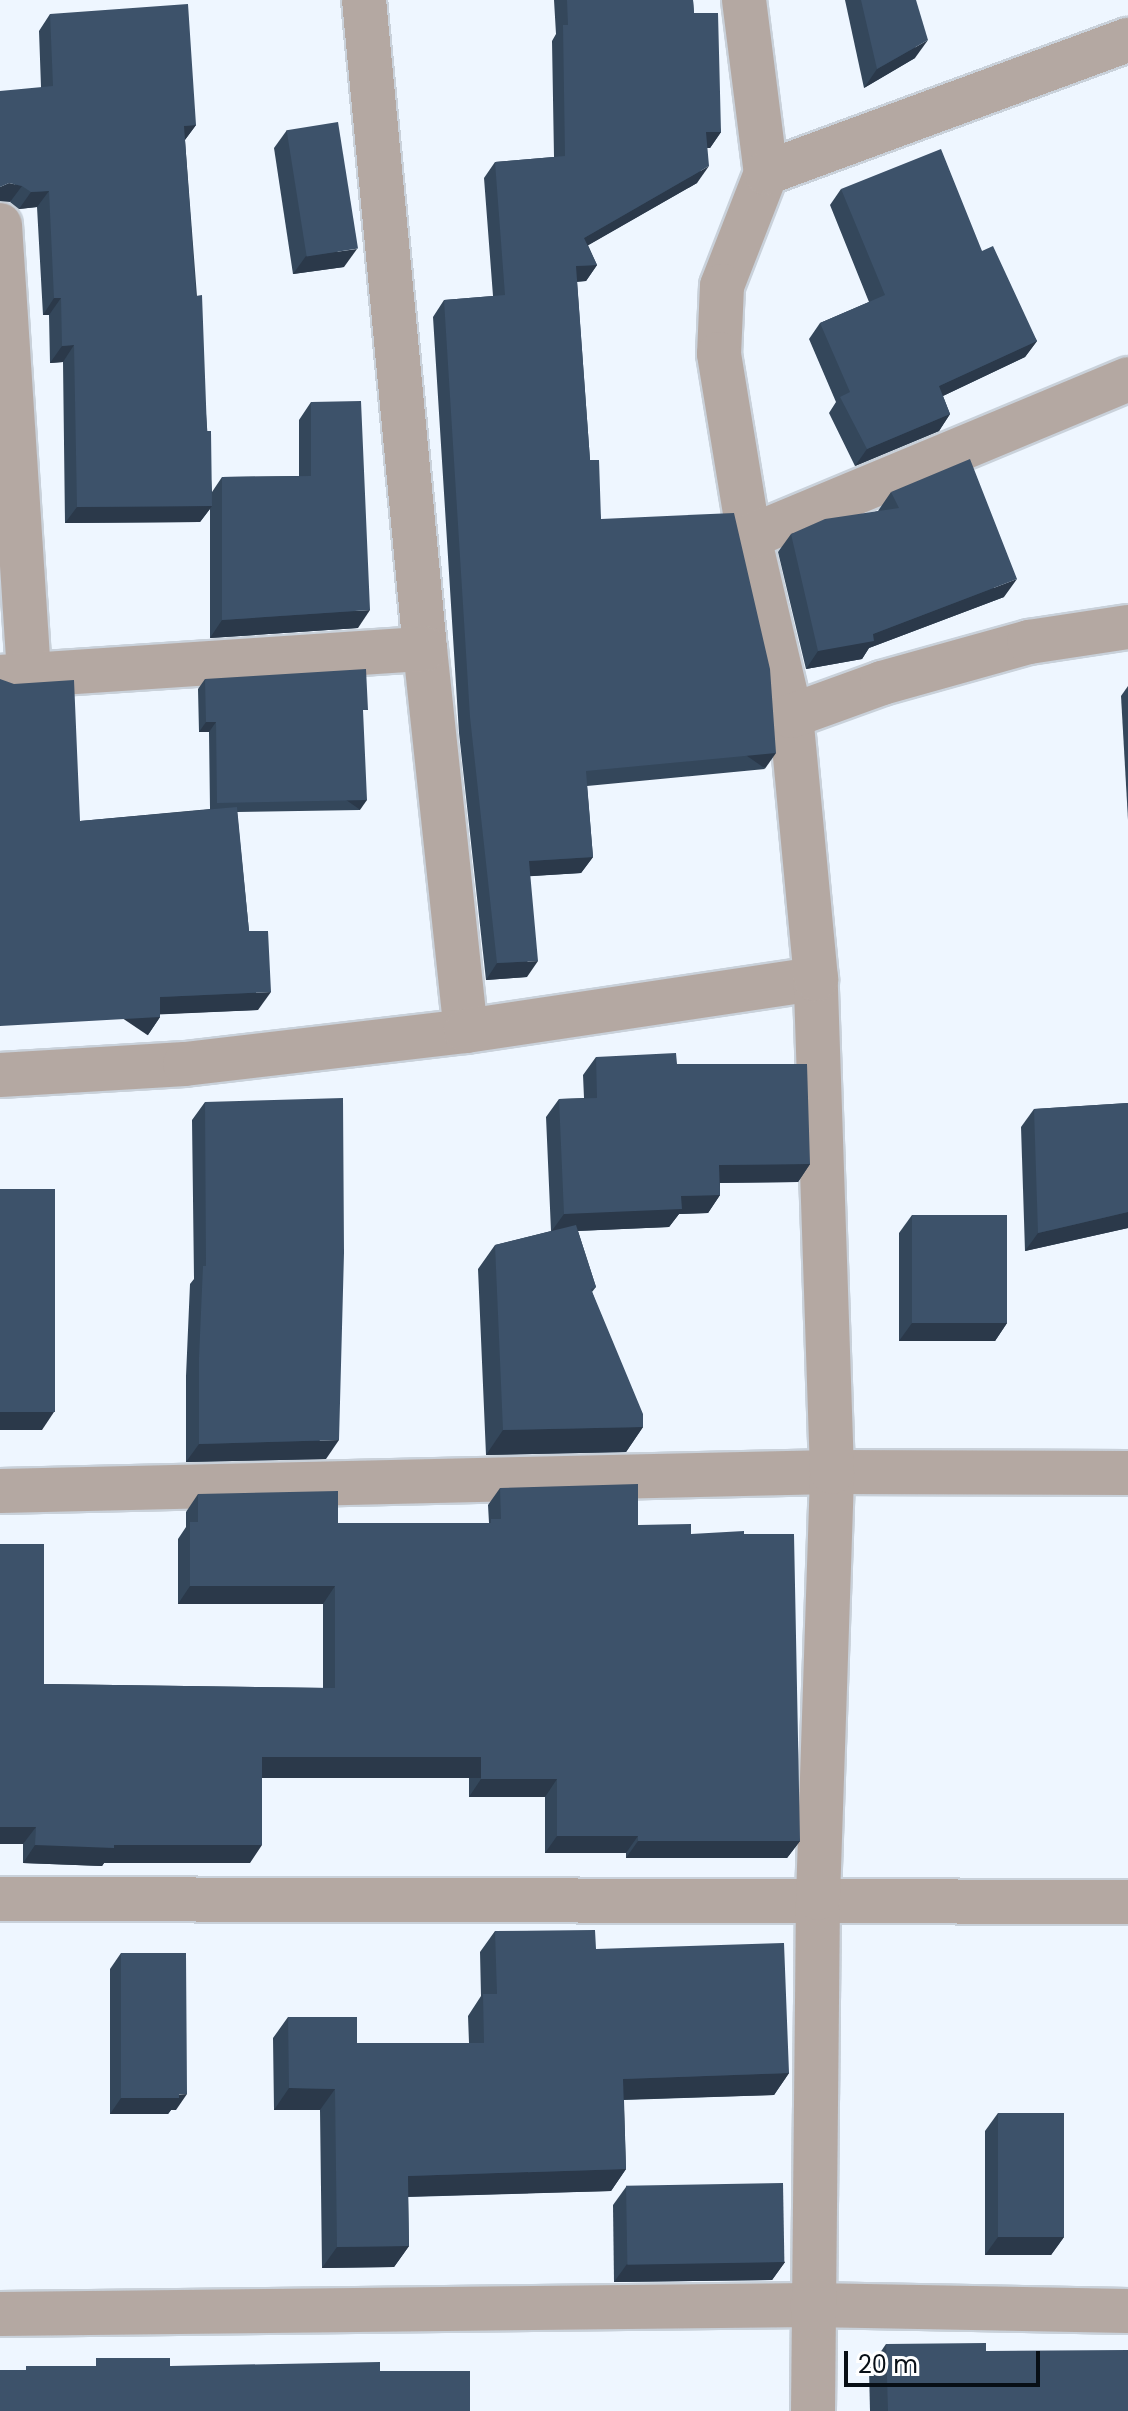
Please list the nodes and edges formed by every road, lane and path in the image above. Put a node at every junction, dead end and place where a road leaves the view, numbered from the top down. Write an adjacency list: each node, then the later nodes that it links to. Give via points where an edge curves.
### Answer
1 (364, 0): 9 (street)
2 (744, 0): 4 (street)
3 (1128, 40): 4 (street)
4 (766, 173): 7 (street, via 722,286 719,354)
5 (0, 225): 10 (street)
6 (1128, 379): 7 (street)
7 (749, 537): 11 (street)
8 (1128, 627): 11 (street, via 1029,642 882,683)
9 (425, 649): 10 (street); 13 (street)
10 (14, 676)
11 (791, 716): 12 (street)
12 (816, 979): 13 (street); 15 (street)
13 (466, 1031): 14 (street, via 171,1065)
14 (0, 1075)
15 (832, 1472): 16 (street); 17 (street); 18 (street)
16 (1128, 1473)
17 (0, 1491)
18 (818, 1898): 19 (street); 20 (street); 21 (street)
19 (0, 1899)
20 (1128, 1902)
21 (812, 2305): 22 (street); 23 (street); 24 (street)
22 (1128, 2311)
23 (0, 2314)
24 (813, 2411)

